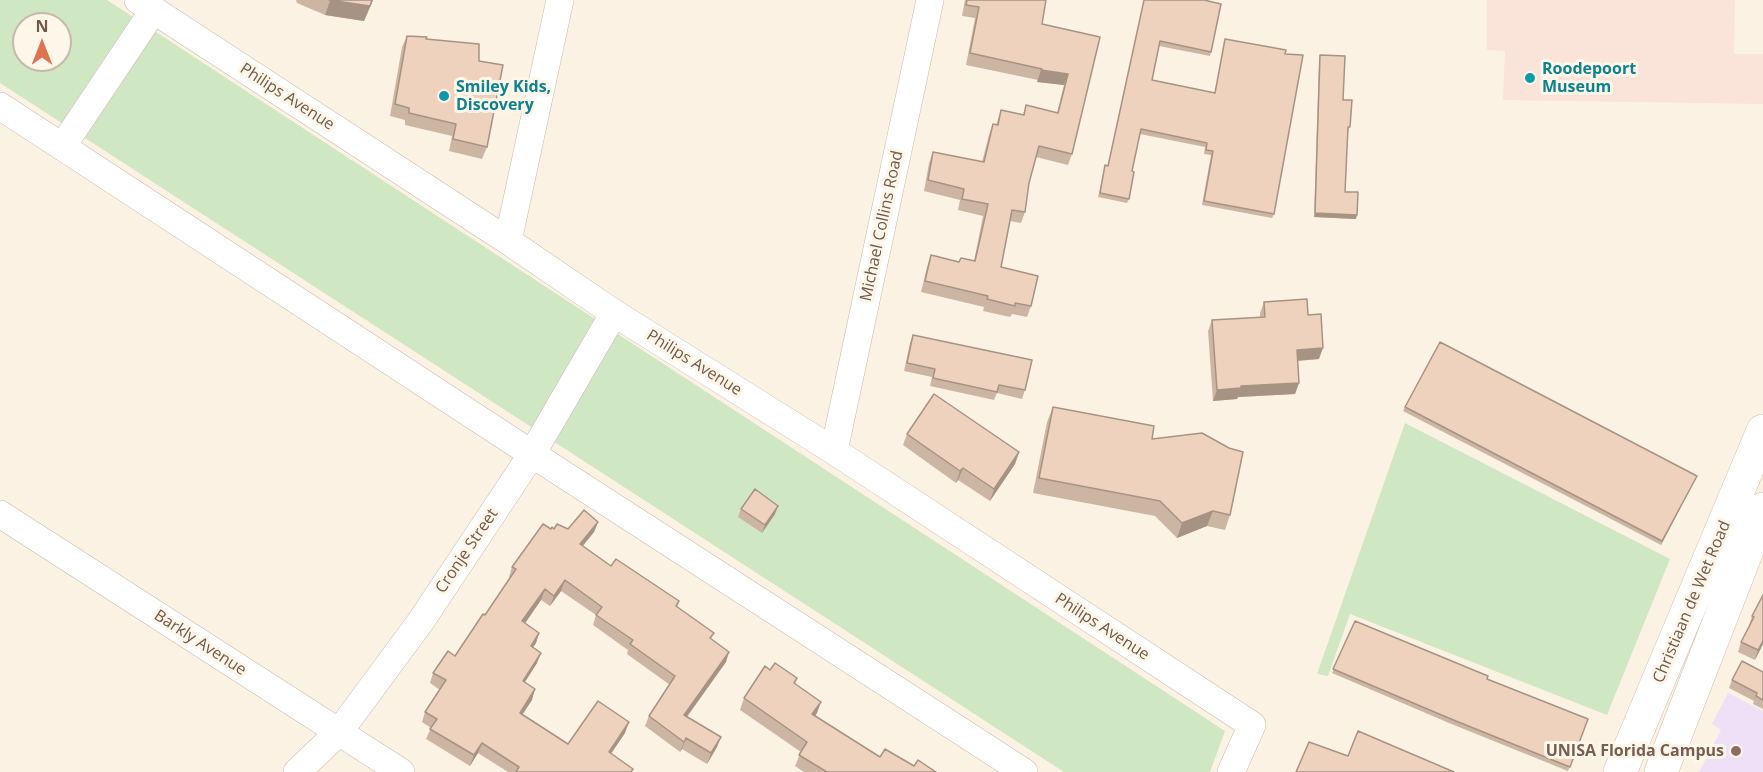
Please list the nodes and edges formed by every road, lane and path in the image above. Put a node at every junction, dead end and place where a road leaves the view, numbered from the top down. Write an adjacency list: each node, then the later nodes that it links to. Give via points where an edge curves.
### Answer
1 (560, 0): 6 (street)
2 (930, 0): 9 (street, Michael Collins Road)
3 (146, 5): 5 (street); 6 (street, Philips Avenue)
4 (0, 106): 5 (street)
5 (62, 147): 10 (street)
6 (508, 242): 7 (street, Philips Avenue)
7 (614, 313): 9 (street, Philips Avenue); 10 (street, Cronje Street)
8 (1763, 431): 11 (main road, Christiaan de Wet Road)
9 (834, 452): 18 (street, Philips Avenue, via 1252,725)
10 (532, 454): 14 (street, Cronje Street, via 421,621); 17 (street)
11 (1755, 470): 19 (main road, Christiaan de Wet Road)
12 (1763, 509): 20 (main road, Christiaan de Wet Road)
13 (0, 514): 14 (street, Barkly Avenue)
14 (339, 732): 15 (street, Cronje Street); 16 (street, Barkly Avenue)
15 (302, 770)
16 (400, 772)
17 (1024, 772)
18 (1232, 772)
19 (1620, 772)
20 (1661, 772)

